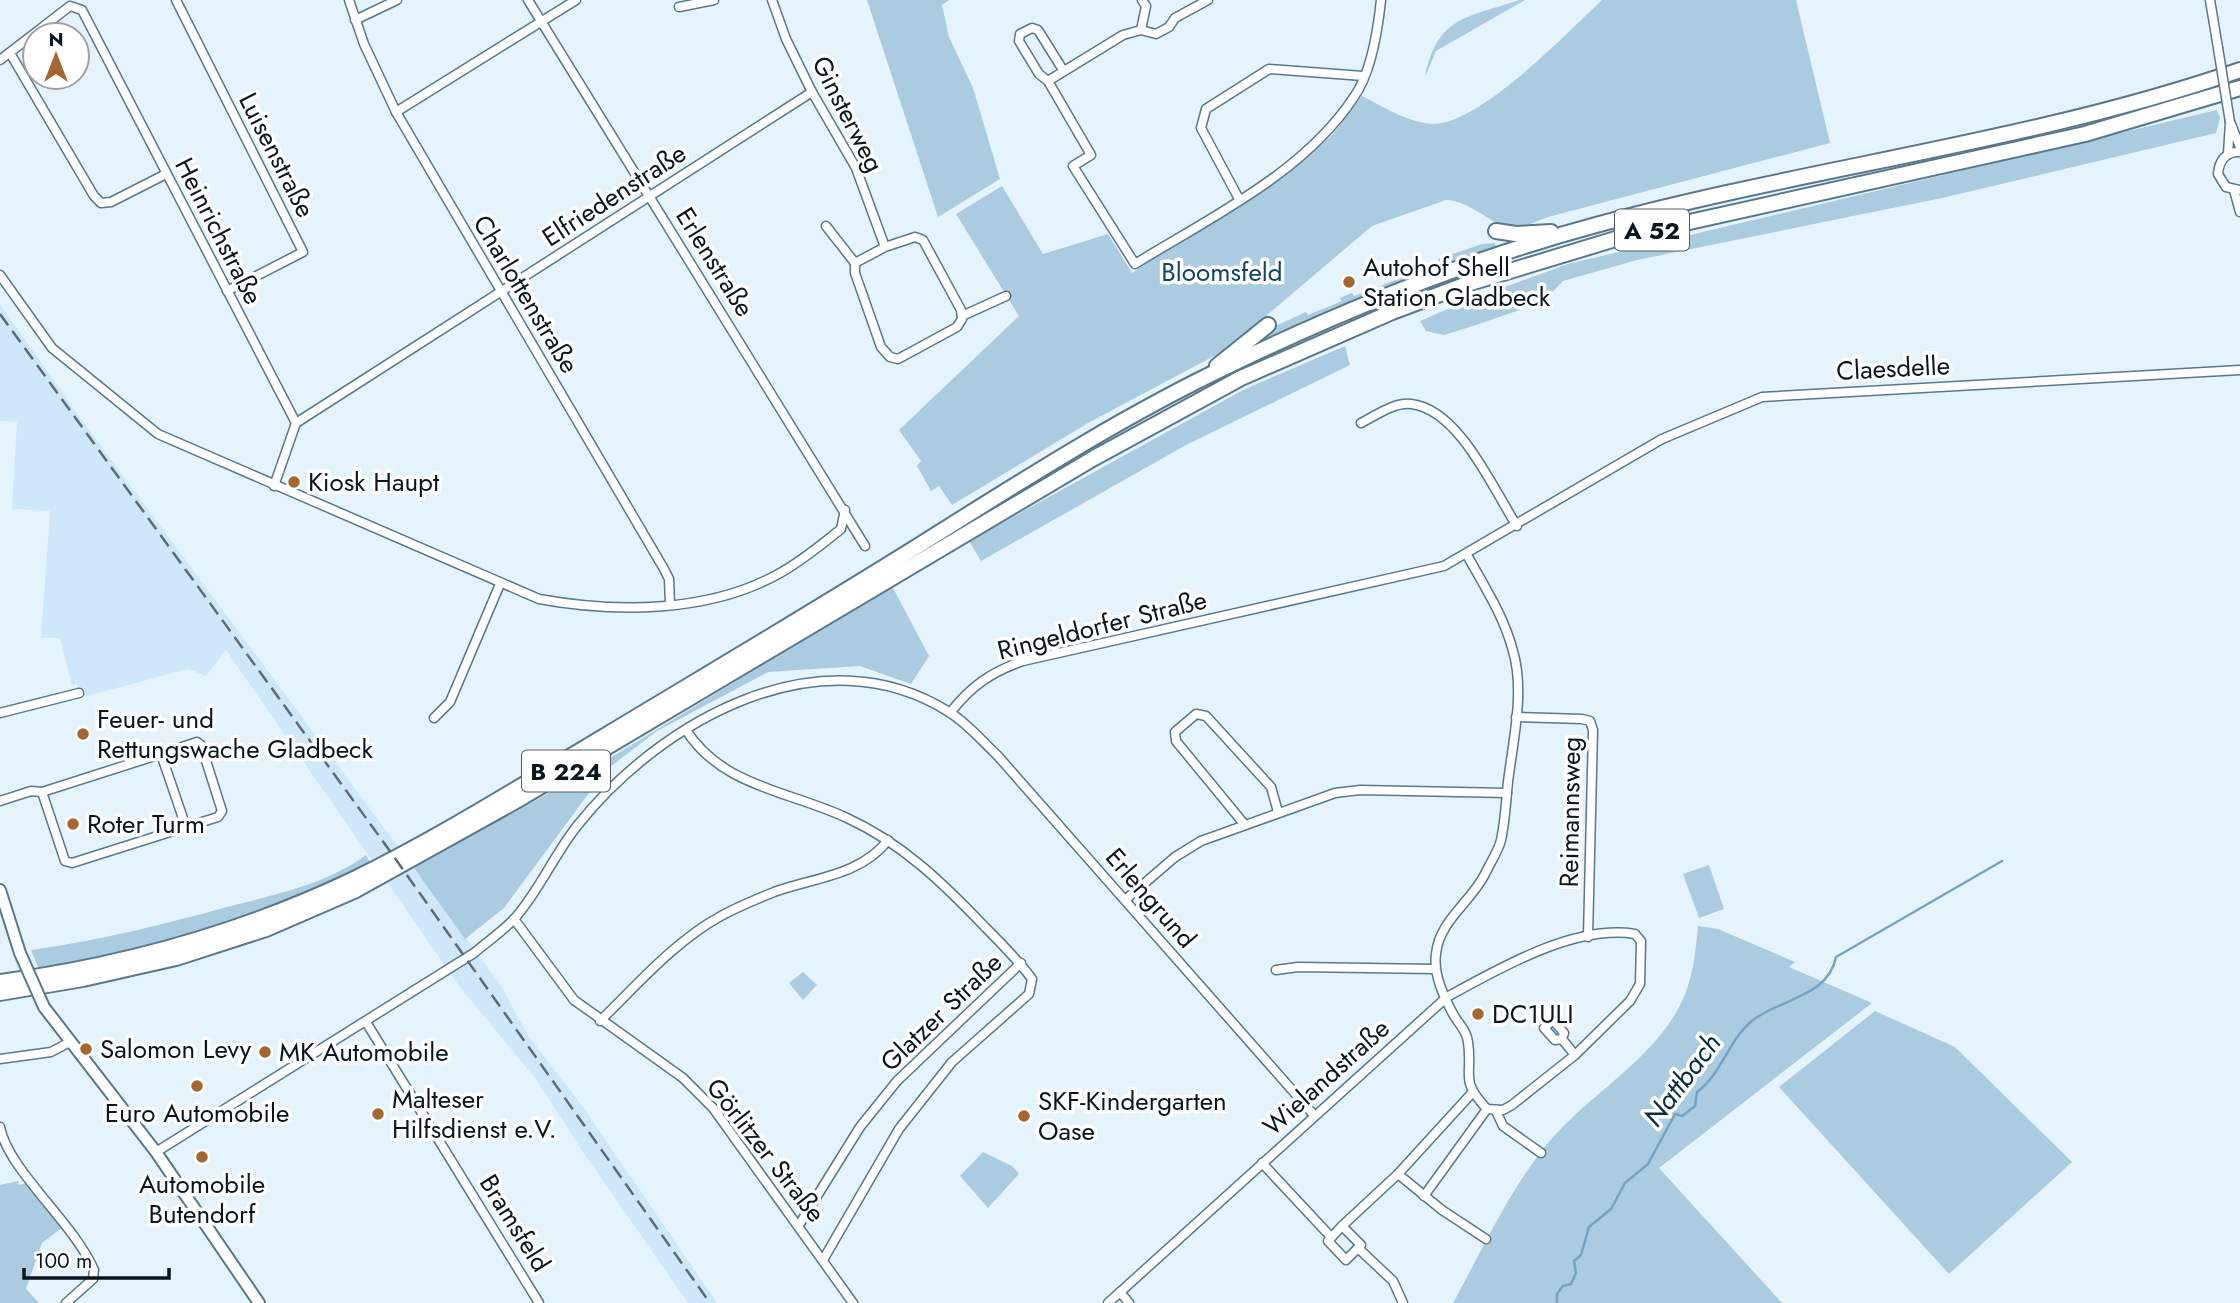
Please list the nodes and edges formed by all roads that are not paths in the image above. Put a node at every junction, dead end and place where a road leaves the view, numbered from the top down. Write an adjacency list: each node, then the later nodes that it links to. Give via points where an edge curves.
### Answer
1 (176, 0): 39 (street, Luisenstraße, via 303,252)
2 (349, 0): 13 (street, Charlottenstraße)
3 (397, 0): 13 (street)
4 (528, 0): 14 (street, Erlenstraße)
5 (576, 0): 14 (street)
6 (714, 0): 12 (street)
7 (772, 0): 23 (street, Ginsterweg)
8 (1142, 0): 15 (street, via 1146,6)
9 (1208, 0): 15 (street, via 1156,34)
10 (1381, 0): 20 (street)
11 (2210, 0): 25 (street, bridge)
12 (679, 7)
13 (355, 20): 24 (street, Charlottenstraße)
14 (541, 21): 24 (street); 30 (street, Erlenstraße)
15 (1141, 30): 18 (street, via 1123,34)
16 (10, 53): 17 (street); 28 (street, via 101,203); 28 (street, Heinrichstraße, via 70,6 82,10)
17 (0, 60)
18 (1063, 70): 21 (street); 21 (street, via 1038,30 1020,34 1019,41 1037,72)
19 (2240, 70): 33 (highway, A 52, via 2081,117)
20 (1363, 76): 31 (street, via 1356,95 1328,134); 31 (street, via 1269,69 1206,109 1201,128)
21 (1048, 81): 31 (street, via 1091,155 1073,166 1135,264)
22 (2240, 88): 49 (highway, A 52, via 2085,134 1691,220 1548,257 1392,312 1241,378)
23 (812, 92): 30 (street, Elfriedenstraße); 36 (street, Ginsterweg, via 856,168)
24 (396, 112): 40 (street, Charlottenstraße)
25 (2230, 122): 26 (street); 27 (street)
26 (2240, 150): 27 (street)
27 (2228, 154): 29 (street, via 2218,174 2226,187)
28 (166, 174): 39 (street, Heinrichstraße)
29 (2237, 190): 32 (street)
30 (650, 197): 40 (street, Elfriedenstraße); 52 (street, Erlenstraße)
31 (1238, 199)
32 (2240, 212)
33 (1598, 225): 35 (highway, via 1516,234); 45 (highway, A 52, via 1508,251 1388,295)
34 (827, 226): 37 (street)
35 (1496, 231)
36 (885, 247): 37 (street); 42 (street, via 915,237 923,240)
37 (855, 263): 42 (street, via 867,315 890,357 903,359 957,327)
38 (0, 275): 50 (street, via 52,348 152,430)
39 (227, 291): 46 (street, Heinrichstraße)
40 (501, 292): 46 (street, Elfriedenstraße); 57 (street, Charlottenstraße, via 664,569)
41 (1006, 296): 42 (street)
42 (962, 316)
43 (1268, 325): 45 (highway)
44 (2240, 370): 51 (street, Claesdelle, via 1762,397 1662,439)
45 (1206, 377): 48 (highway, A 52)
46 (296, 423): 50 (street)
47 (1361, 423): 53 (street, via 1410,404 1440,416 1458,431)
48 (1083, 444): 79 (highway, B 224, via 509,793 351,880 263,917 174,946)
49 (1094, 458): 80 (highway, B 224, via 516,801 356,890 266,929 176,958)
50 (274, 486): 56 (street)
51 (1571, 492): 53 (street, Ringeldorfer Straße)
52 (845, 510): 54 (street, Erlenstraße); 57 (street, via 841,529 780,573 714,597)
53 (1517, 526): 55 (street, Ringeldorfer Straße)
54 (866, 546)
55 (1467, 555): 60 (street, Ringeldorfer Straße, via 1422,573 1023,661 996,670 967,691); 61 (street, via 1500,616 1513,652 1518,681)
56 (500, 584): 57 (street, via 575,606); 62 (street, via 450,702)
57 (670, 605)
58 (79, 692): 59 (street)
59 (0, 713)
60 (950, 713): 63 (street, via 912,694 872,682 830,680 761,692); 73 (street, Erlengrund, via 997,755)
61 (1516, 717): 66 (street); 75 (street, Reimannsweg, via 1582,719 1590,721 1593,730)
62 (434, 718)
63 (686, 730): 71 (street, via 698,748 734,775 847,818); 74 (street, via 604,796 577,826)
64 (161, 754): 65 (street); 70 (street); 70 (street, via 197,742 201,745 222,811 218,817)
65 (42, 792): 67 (street); 70 (street, via 65,861 72,863)
66 (1507, 793): 68 (street, via 1360,790 1335,793); 77 (street, via 1500,842 1478,888 1441,935)
67 (0, 801)
68 (1278, 812): 69 (street); 69 (street, via 1271,787 1206,716 1196,714 1175,732 1176,741)
69 (1245, 825): 73 (street, via 1200,841)
70 (186, 827)
71 (888, 840): 76 (street, via 925,867); 82 (street, via 876,856 719,917 670,954)
72 (0, 890): 85 (street, bridge, via 44,1007)
73 (1125, 900): 90 (street, Erlengrund)
74 (514, 919): 82 (street, Görlitzer Straße, via 574,1000); 83 (street, via 474,953)
75 (1588, 937): 81 (street, Wielandstraße, via 1500,968); 86 (street, Wielandstraße, via 1629,933 1641,941 1640,984 1617,1016)
76 (1021, 963): 97 (street, Glatzer Straße, via 897,1081 860,1127); 102 (street, Glatzer Straße, via 1032,979 1029,993 952,1062 899,1129)
77 (1435, 969): 78 (street); 81 (street)
78 (1276, 970)
79 (0, 982)
80 (0, 993)
81 (1447, 998): 88 (street, via 1468,1041); 90 (street, Wielandstraße)
82 (600, 1021): 97 (street, Görlitzer Straße, via 683,1078 713,1108)
83 (366, 1022): 92 (street); 106 (street, Bramsfeld)
84 (1562, 1039): 86 (street)
85 (70, 1042): 87 (street, via 51,1052); 92 (street)
86 (1575, 1055): 89 (street, via 1512,1105)
87 (0, 1059)
88 (1472, 1093): 89 (street); 95 (street)
89 (1492, 1110): 93 (street, via 1503,1126); 96 (street)
90 (1314, 1115): 94 (street, Wielandstraße)
91 (0, 1127): 104 (street, via 5,1147 59,1215 94,1270 93,1279)
92 (156, 1152): 105 (street)
93 (1541, 1153)
94 (1262, 1163): 99 (street); 103 (street, Wielandstraße)
95 (1398, 1174): 96 (street); 98 (street)
96 (1424, 1196): 100 (street)
97 (799, 1225): 102 (street, Görlitzer Straße)
98 (1342, 1226): 99 (street); 101 (street, via 1361,1245)
99 (1331, 1237): 101 (street, via 1328,1241 1346,1260)
100 (1486, 1239)
101 (1358, 1248): 110 (street, via 1393,1281)
102 (823, 1260): 107 (street, Görlitzer Straße)
103 (1120, 1293): 108 (street, Wielandstraße); 109 (street)
104 (66, 1303)
105 (259, 1303)
106 (539, 1303)
107 (853, 1303)
108 (1108, 1303)
109 (1129, 1303)
110 (1403, 1303)

